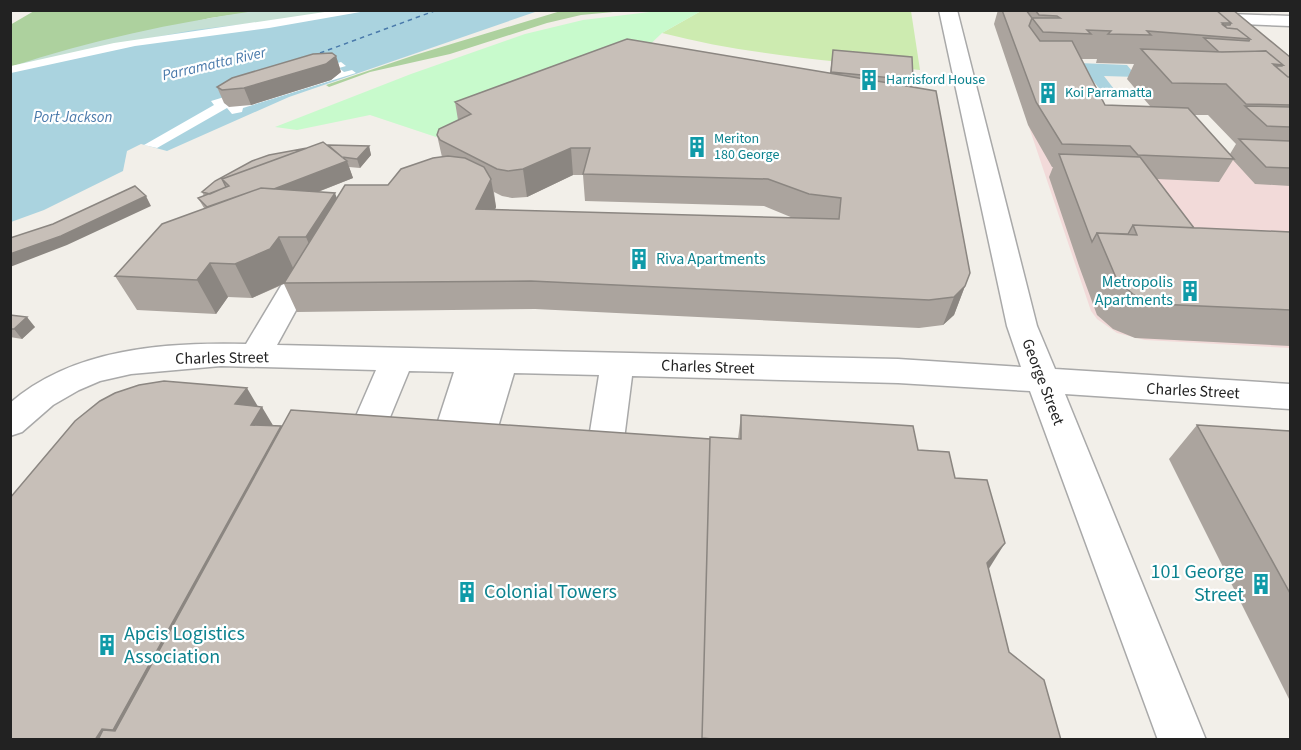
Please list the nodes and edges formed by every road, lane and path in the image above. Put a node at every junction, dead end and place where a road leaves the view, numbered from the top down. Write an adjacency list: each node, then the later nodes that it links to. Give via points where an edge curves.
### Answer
1 (948, 10): 11 (street, George Street, via 1022,326)
2 (1187, 17): 3 (street)
3 (1235, 19): 4 (street); 5 (street)
4 (1290, 21)
5 (1254, 35)
6 (304, 270): 7 (street)
7 (255, 356): 8 (street, Charles Street); 13 (street, Charles Street, via 125,361 89,372 45,394)
8 (397, 360): 9 (street, Charles Street); 14 (street)
9 (487, 362): 10 (street, Charles Street); 15 (street)
10 (617, 365): 11 (street, Charles Street, via 898,371); 16 (street)
11 (1041, 380): 12 (street, Charles Street); 17 (street, George Street)
12 (1290, 396)
13 (10, 423)
14 (361, 446)
15 (459, 453)
16 (603, 463)
17 (1182, 740)

